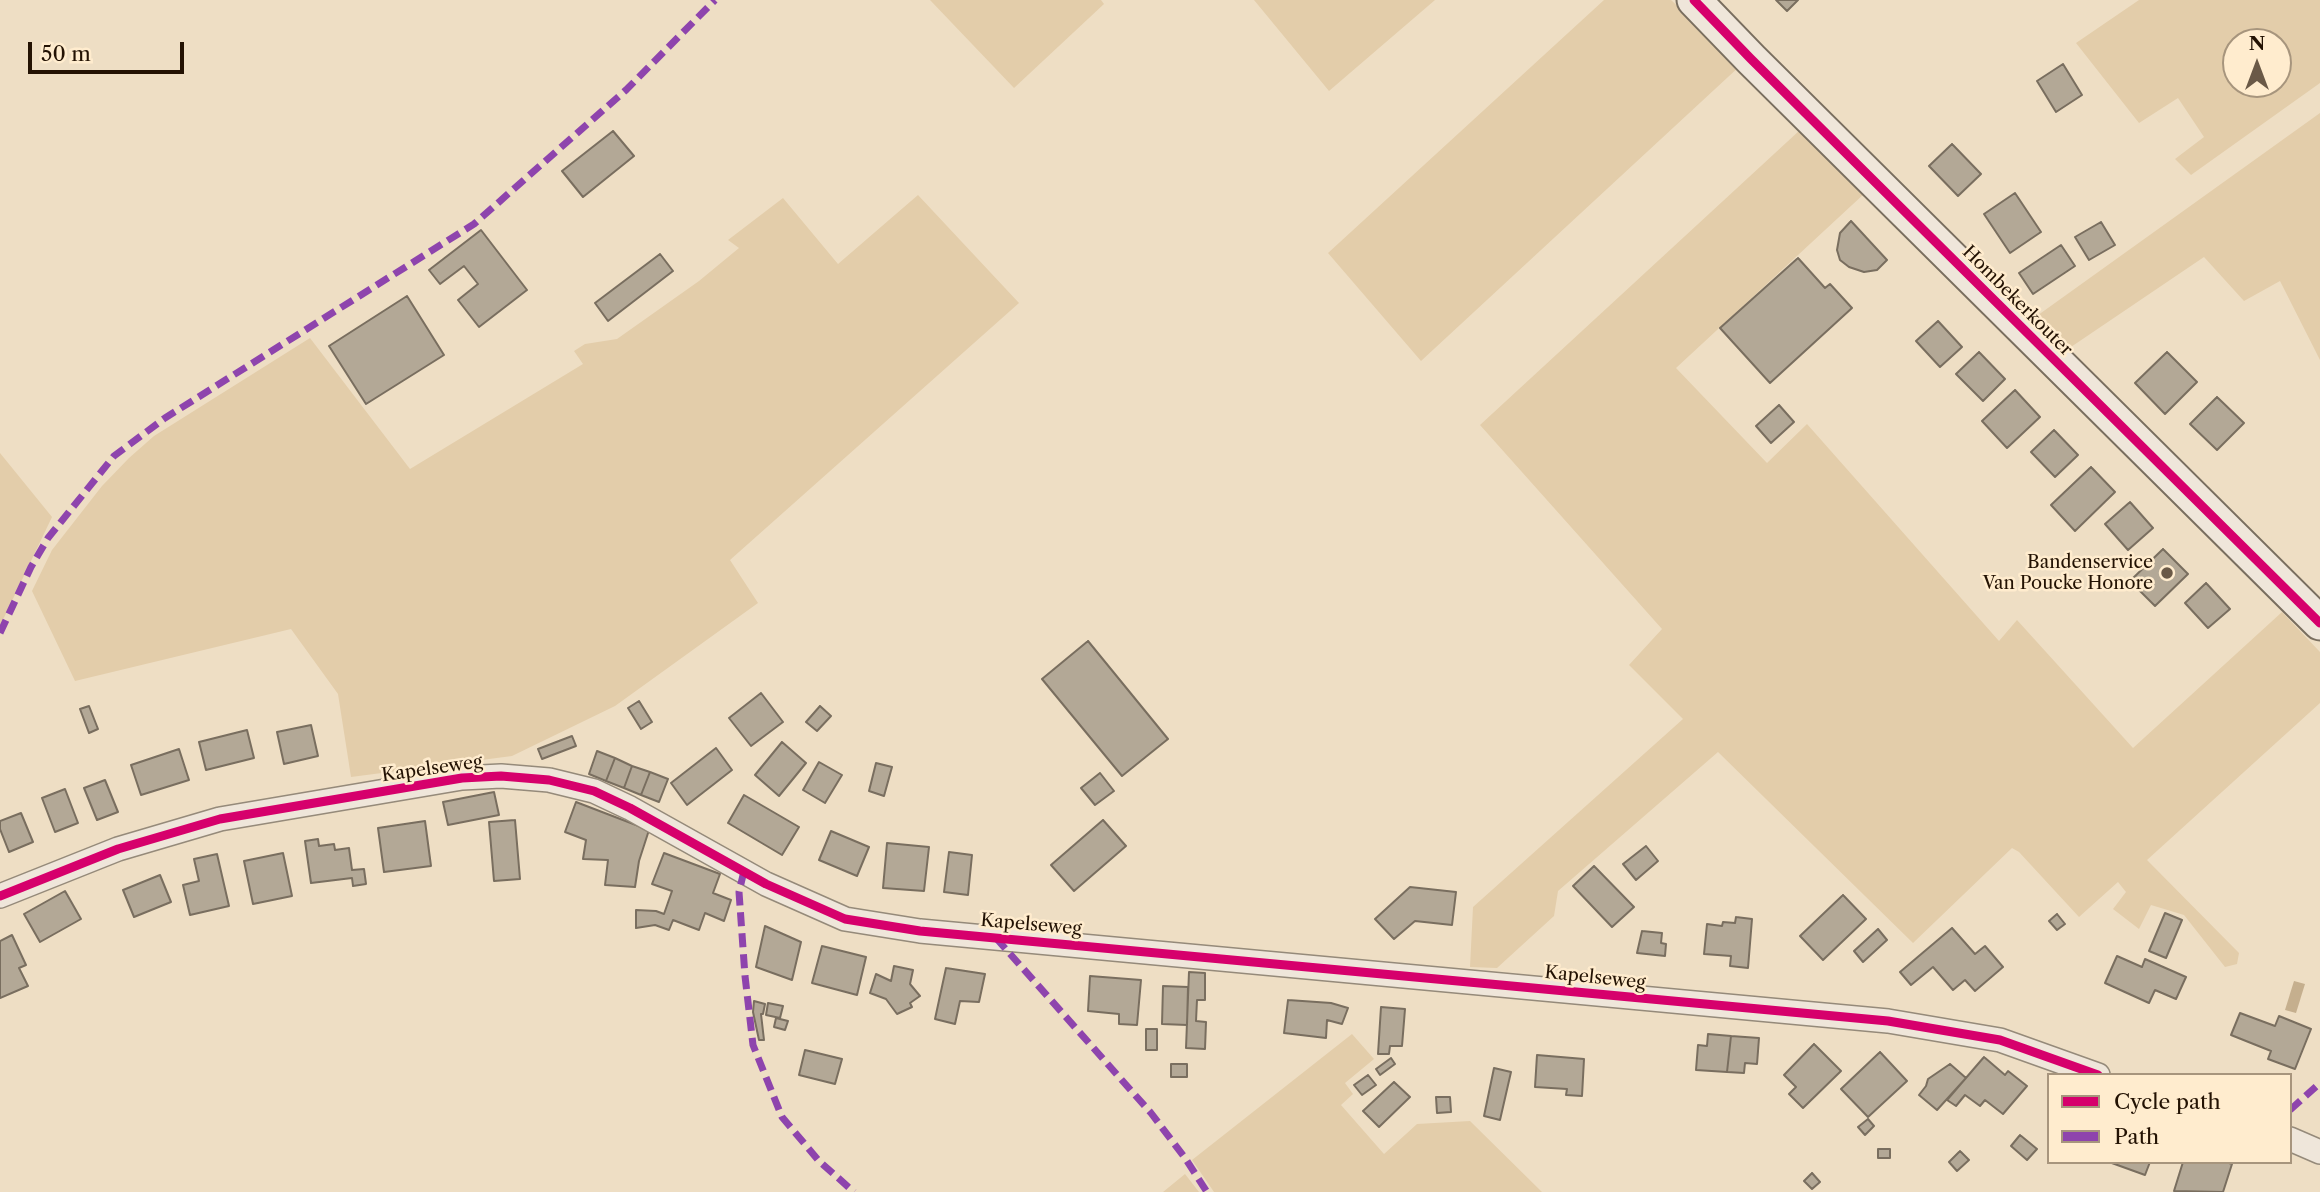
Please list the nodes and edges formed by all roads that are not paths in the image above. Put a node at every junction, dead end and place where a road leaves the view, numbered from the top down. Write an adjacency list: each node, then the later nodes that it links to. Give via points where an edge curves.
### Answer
1 (1694, 0): 2 (street, Hombekerkouter)
2 (2320, 623)
3 (0, 896): 4 (street, Kapelseweg, via 118,849 220,819 463,778 549,780 594,791 766,884 845,919 920,931 1888,1021 2000,1040)
4 (2092, 1073)
5 (2292, 1140): 6 (street)
6 (2320, 1152)

